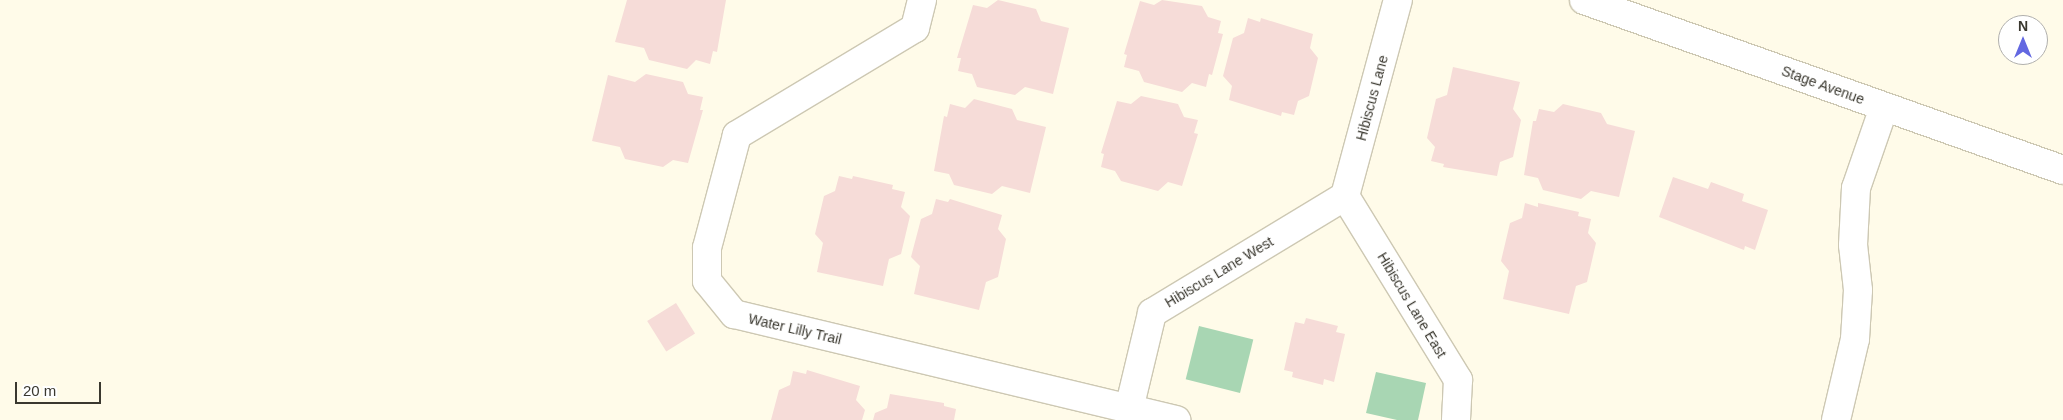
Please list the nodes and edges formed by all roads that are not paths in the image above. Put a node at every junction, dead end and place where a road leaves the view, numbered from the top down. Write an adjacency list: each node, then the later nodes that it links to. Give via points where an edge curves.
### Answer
1 (922, 0): 7 (street, Water Lilly Trail, via 915,28 737,135 707,248 707,281 734,314)
2 (1398, 0): 6 (street, Hibiscus Lane)
3 (1584, 0): 4 (street, Stage Avenue)
4 (1884, 107): 5 (street, Stage Avenue); 10 (street, via 1856,188 1853,245 1858,290 1854,339)
5 (2063, 170)
6 (1345, 196): 7 (street, Hibiscus Lane West, via 1152,313); 9 (street, Hibiscus Lane East, via 1458,380)
7 (1129, 409): 8 (street)
8 (1176, 420)
9 (1456, 420)
10 (1836, 420)

